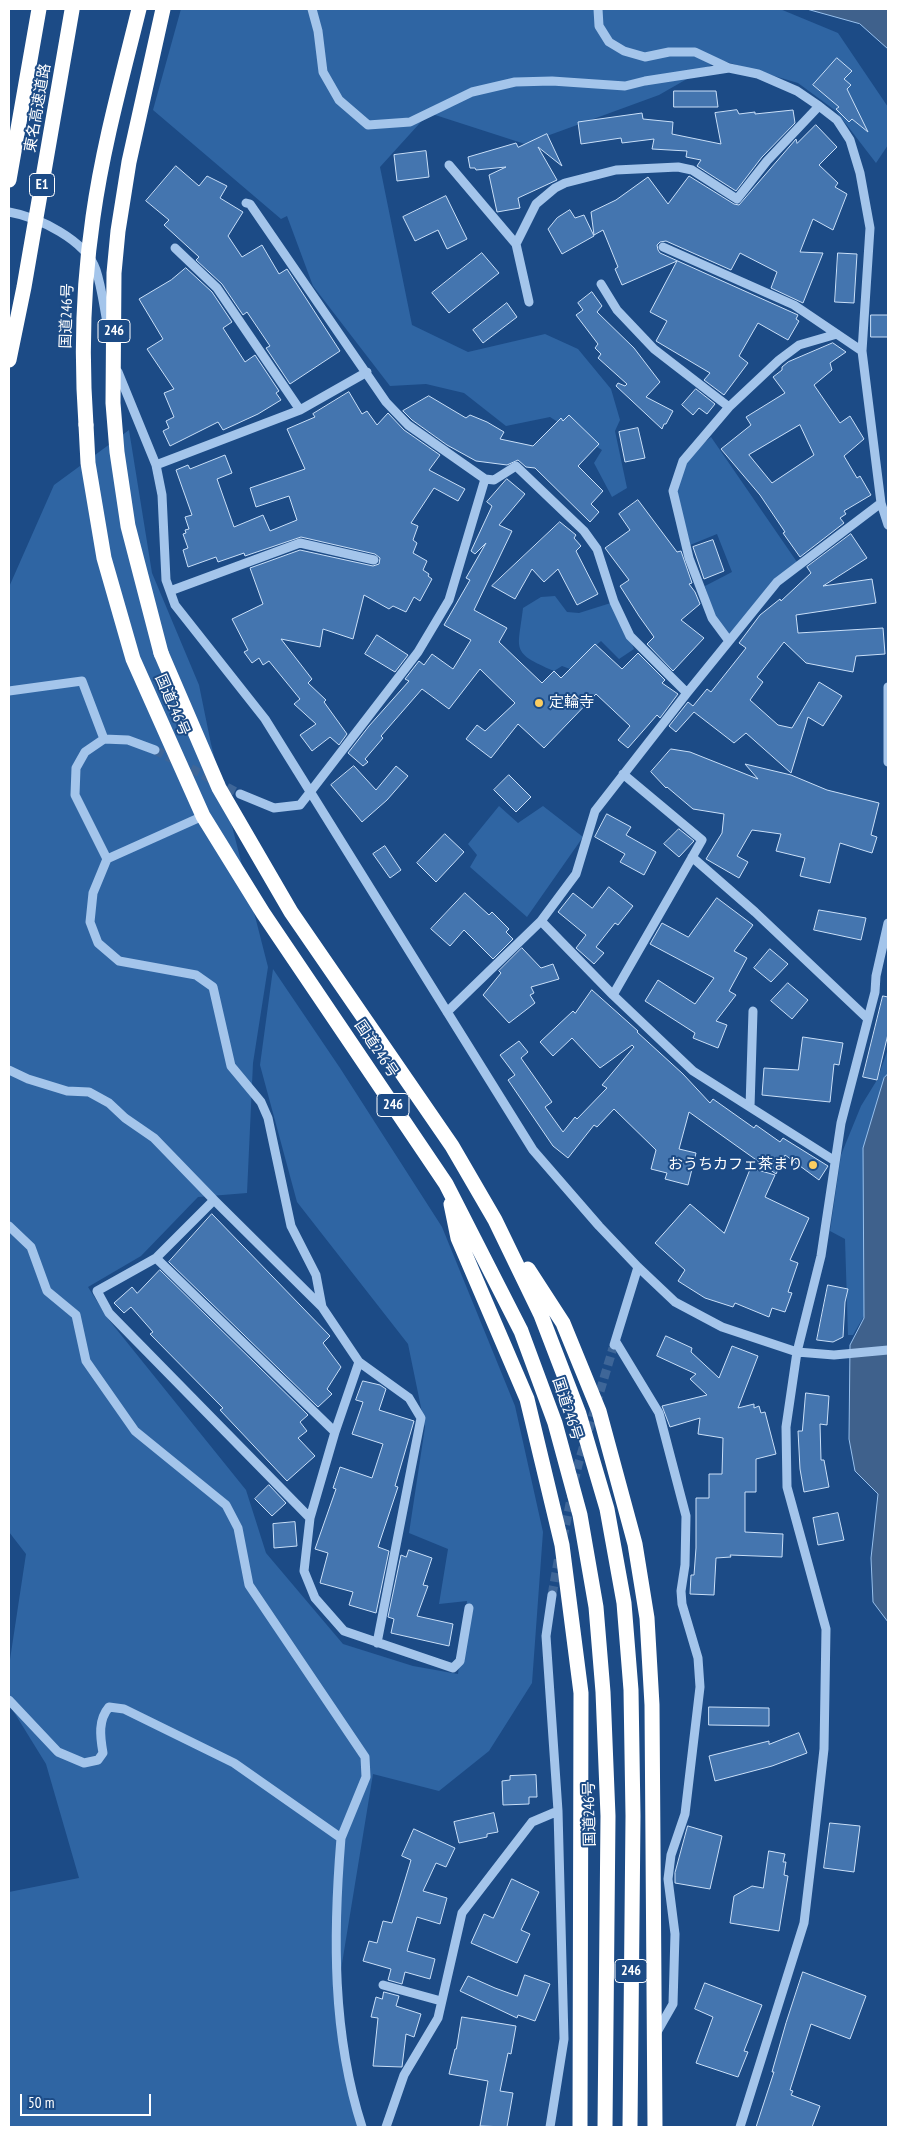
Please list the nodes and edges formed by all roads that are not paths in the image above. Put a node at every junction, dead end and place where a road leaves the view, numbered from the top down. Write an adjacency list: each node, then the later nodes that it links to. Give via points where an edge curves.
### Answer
1 (139, 9): 40 (highway, 国道246号 / 246, bridge, via 104,156 86,267 83,387 88,463 104,558 133,659)
2 (163, 9): 54 (highway, 国道246号 / 246, bridge, via 118,231 114,273 113,403 128,526 161,653 219,788 291,912 452,1146)
3 (312, 9): 7 (street, via 318,30 322,72 339,100 368,125 410,122 472,92 515,82 625,86)
4 (598, 9): 7 (street, via 599,26 609,42 624,51 645,57 669,52 695,52)
5 (39, 10): 10 (highway, 東名高速道路 / E1)
6 (72, 10): 20 (highway, 東名高速道路 / E1, bridge)
7 (729, 68): 8 (street, via 758,74 797,91)
8 (819, 106): 13 (street, via 767,161 737,199 692,170 678,167 616,170 555,188 536,204); 19 (street, via 837,120 850,140 870,228)
9 (449, 166): 13 (street)
10 (9, 180)
11 (246, 204): 21 (street, via 250,204)
12 (9, 212): 24 (street, via 24,214 61,232 81,248 96,269 120,380)
13 (516, 244): 17 (street)
14 (663, 247): 18 (street, via 794,305)
15 (175, 248): 23 (street, via 216,288)
16 (601, 284): 22 (street, via 617,310 654,349)
17 (529, 302)
18 (837, 334): 19 (street); 22 (street, via 799,345)
19 (862, 351): 26 (street)
20 (9, 360)
21 (367, 372): 23 (street); 25 (street, via 386,402 408,426)
22 (730, 406): 30 (street, via 683,461 673,491 689,558 712,618)
23 (300, 410): 24 (street)
24 (156, 465): 29 (street, via 162,495 166,580)
25 (485, 479): 33 (street, via 494,480 516,466 584,531 597,550 614,602 630,636); 38 (street, via 449,600 418,652)
26 (881, 503): 27 (street); 30 (street, via 777,582)
27 (888, 525)
28 (374, 560): 29 (street, via 300,542)
29 (170, 590): 38 (street, via 174,605 265,719)
30 (729, 641): 33 (street)
31 (888, 687): 36 (street)
32 (9, 691): 34 (street, via 82,681)
33 (687, 692): 37 (street)
34 (104, 739): 35 (street, via 128,740); 42 (street, via 85,752 76,768 75,795)
35 (155, 750)
36 (888, 762)
37 (624, 774): 41 (street, via 702,840); 43 (street, via 595,811 576,874)
38 (311, 791): 39 (street, via 300,805 274,808); 47 (street)
39 (240, 794)
40 (202, 816): 42 (street); 52 (highway, 国道246号 / 246, via 263,913)
41 (692, 857): 45 (street); 48 (street)
42 (107, 859): 58 (street, via 92,903 90,922 98,943 119,960 196,975 213,987 230,1066 261,1102 268,1118 291,1226 316,1275)
43 (542, 921): 45 (street); 47 (street)
44 (888, 923): 48 (street)
45 (613, 996): 50 (street, via 693,1070)
46 (754, 1011): 50 (street)
47 (448, 1012): 57 (street, via 533,1150 570,1195)
48 (868, 1019): 51 (street, via 841,1123)
49 (9, 1070): 53 (street, via 67,1091 88,1092 110,1103 154,1138)
50 (750, 1107): 51 (street)
51 (835, 1161): 60 (street, via 821,1256)
52 (447, 1187): 74 (highway, via 458,1238 527,1399 562,1545 581,1693); 79 (highway, 国道246号 / 246, via 521,1331 554,1423 580,1515 596,1607 608,1816)
53 (214, 1200): 56 (street); 58 (street)
54 (495, 1220): 72 (highway, via 563,1322 599,1411 634,1544 647,1618 652,1706); 80 (highway, 国道246号 / 246, via 541,1315 572,1396 607,1510 625,1612 632,1690)
55 (9, 1226): 69 (street, via 31,1247 47,1291 76,1316 86,1361 135,1430 226,1505 238,1528 249,1585 365,1758 366,1777)
56 (156, 1258): 62 (street); 63 (street, via 96,1291 109,1313)
57 (638, 1267): 60 (street, via 676,1302 714,1323); 72 (street, via 615,1345 659,1413 686,1516 682,1604 698,1658 700,1687 685,1814 671,1855 668,1879 675,1934 673,2004)
58 (322, 1307): 61 (street)
59 (888, 1350): 60 (street, via 834,1355)
60 (797, 1352): 82 (street, via 786,1427 787,1487 826,1629 824,1749 804,1923)
61 (359, 1362): 62 (street); 66 (street, via 409,1398 421,1418)
62 (335, 1432): 63 (street)
63 (310, 1518): 66 (street, via 304,1570 315,1598 344,1631)
64 (552, 1595): 68 (street, via 546,1636)
65 (470, 1608): 66 (street, via 460,1661 453,1668)
66 (377, 1642)
67 (9, 1700): 69 (street, via 58,1752 84,1763 98,1760 103,1753 100,1735 103,1714 110,1706 124,1708 234,1763)
68 (558, 1811): 71 (street, via 532,1822 462,1914); 73 (street)
69 (341, 1838): 75 (street, via 337,1950 339,2028)
70 (383, 1986): 71 (street)
71 (441, 2001): 76 (street, via 438,2018 404,2075)
72 (654, 2036): 81 (highway)
73 (564, 2039): 74 (street); 77 (street)
74 (581, 2043): 78 (highway)
75 (362, 2127)
76 (386, 2127)
77 (550, 2127)
78 (580, 2127)
79 (605, 2127)
80 (630, 2127)
81 (655, 2127)
82 (740, 2127)

